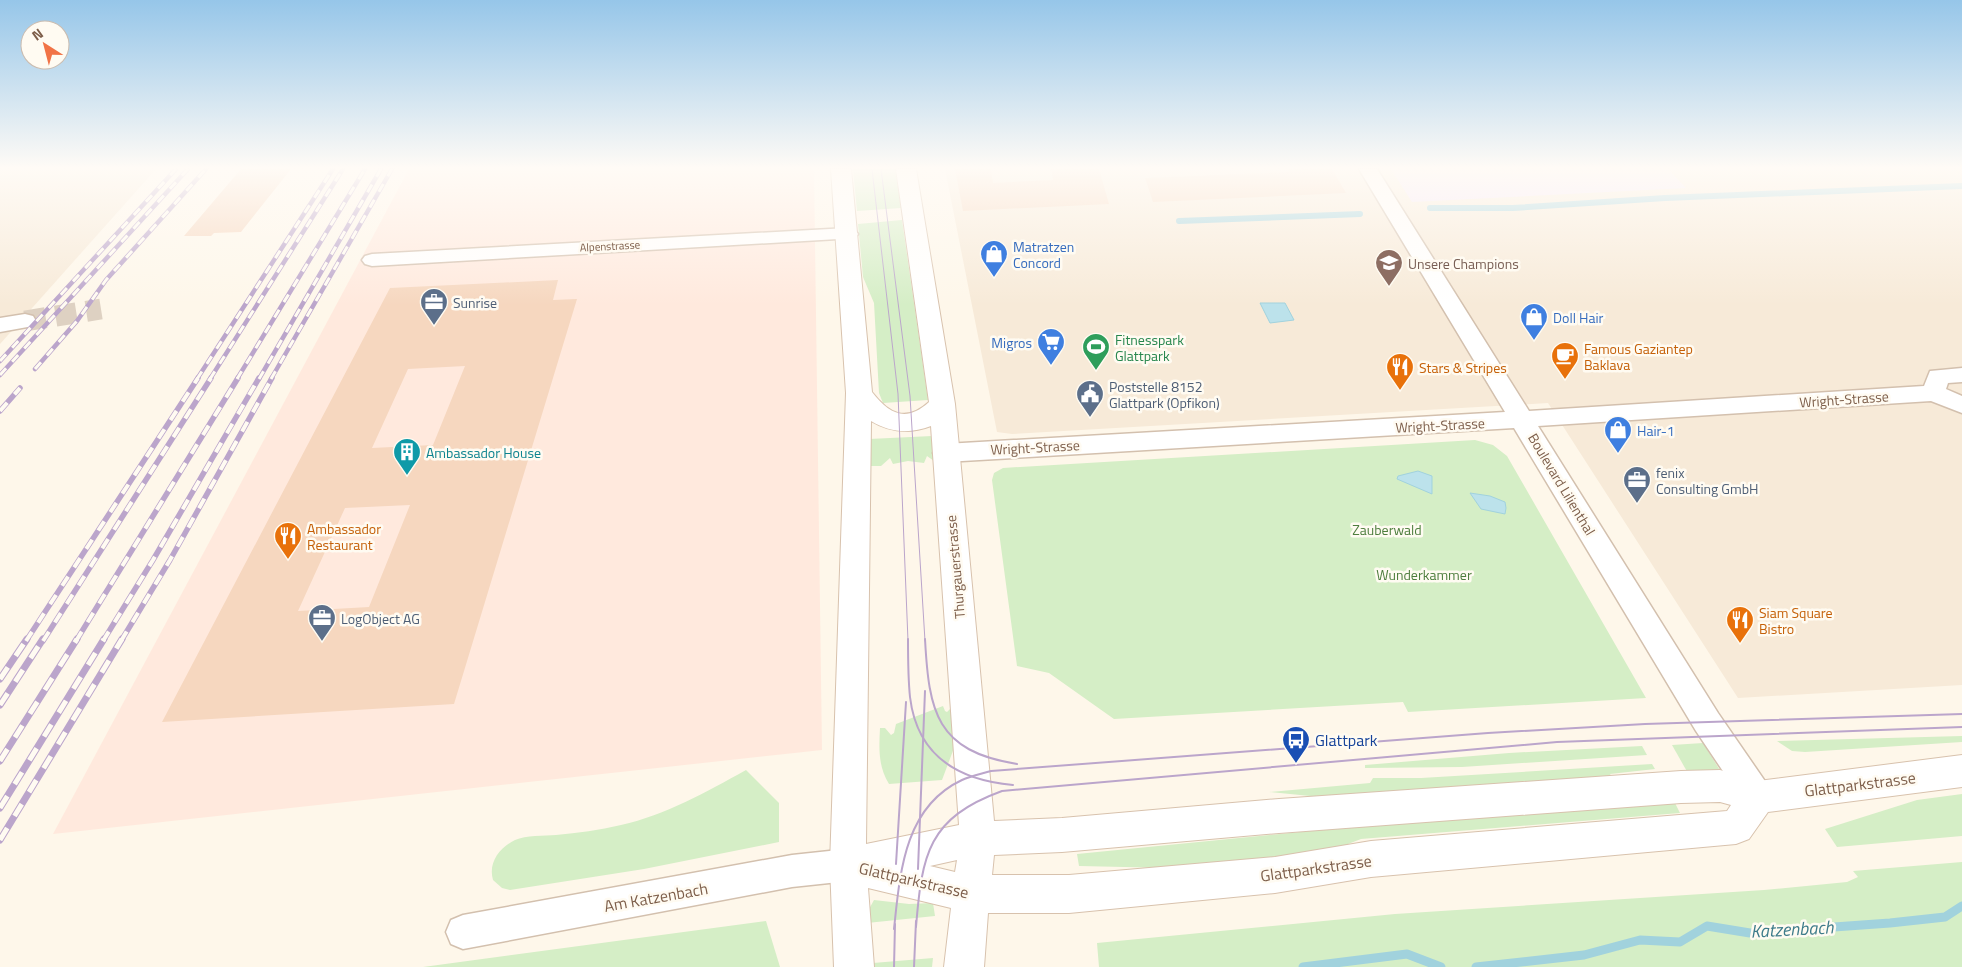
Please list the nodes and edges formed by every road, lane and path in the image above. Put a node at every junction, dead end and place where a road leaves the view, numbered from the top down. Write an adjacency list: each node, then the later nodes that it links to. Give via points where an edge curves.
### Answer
1 (846, 214): 4 (main road)
2 (913, 214): 11 (main road, Thurgauerstrasse)
3 (1396, 214): 13 (street, Boulevard Lilienthal)
4 (848, 234): 5 (street, Alpenstrasse); 9 (main road)
5 (372, 260)
6 (25, 321): 7 (street)
7 (0, 325)
8 (1962, 375): 10 (street, via 1938,376)
9 (860, 393): 11 (main road, via 875,413 889,422 920,420); 18 (main road)
10 (1934, 393): 12 (street, Wright-Strasse); 13 (street, Wright-Strasse)
11 (942, 404): 14 (main road, Thurgauerstrasse)
12 (1962, 405)
13 (1523, 420): 14 (street, Wright-Strasse); 16 (street, Boulevard Lilienthal, via 1707,722)
14 (945, 453): 17 (main road, Thurgauerstrasse)
15 (1962, 771): 16 (main road, Glattparkstrasse)
16 (1758, 798): 17 (main road, Glattparkstrasse, via 1720,786 1681,787); 19 (main road, Glattparkstrasse, via 1736,827 1371,859 1275,875 1069,894)
17 (977, 839): 18 (main road, Glattparkstrasse); 19 (main road, Thurgauerstrasse)
18 (848, 865): 19 (main road, Glattparkstrasse); 20 (street, Am Katzenbach, via 792,871); 21 (main road)
19 (971, 894): 22 (main road, Thurgauerstrasse)
20 (463, 932)
21 (854, 967)
22 (964, 967)

